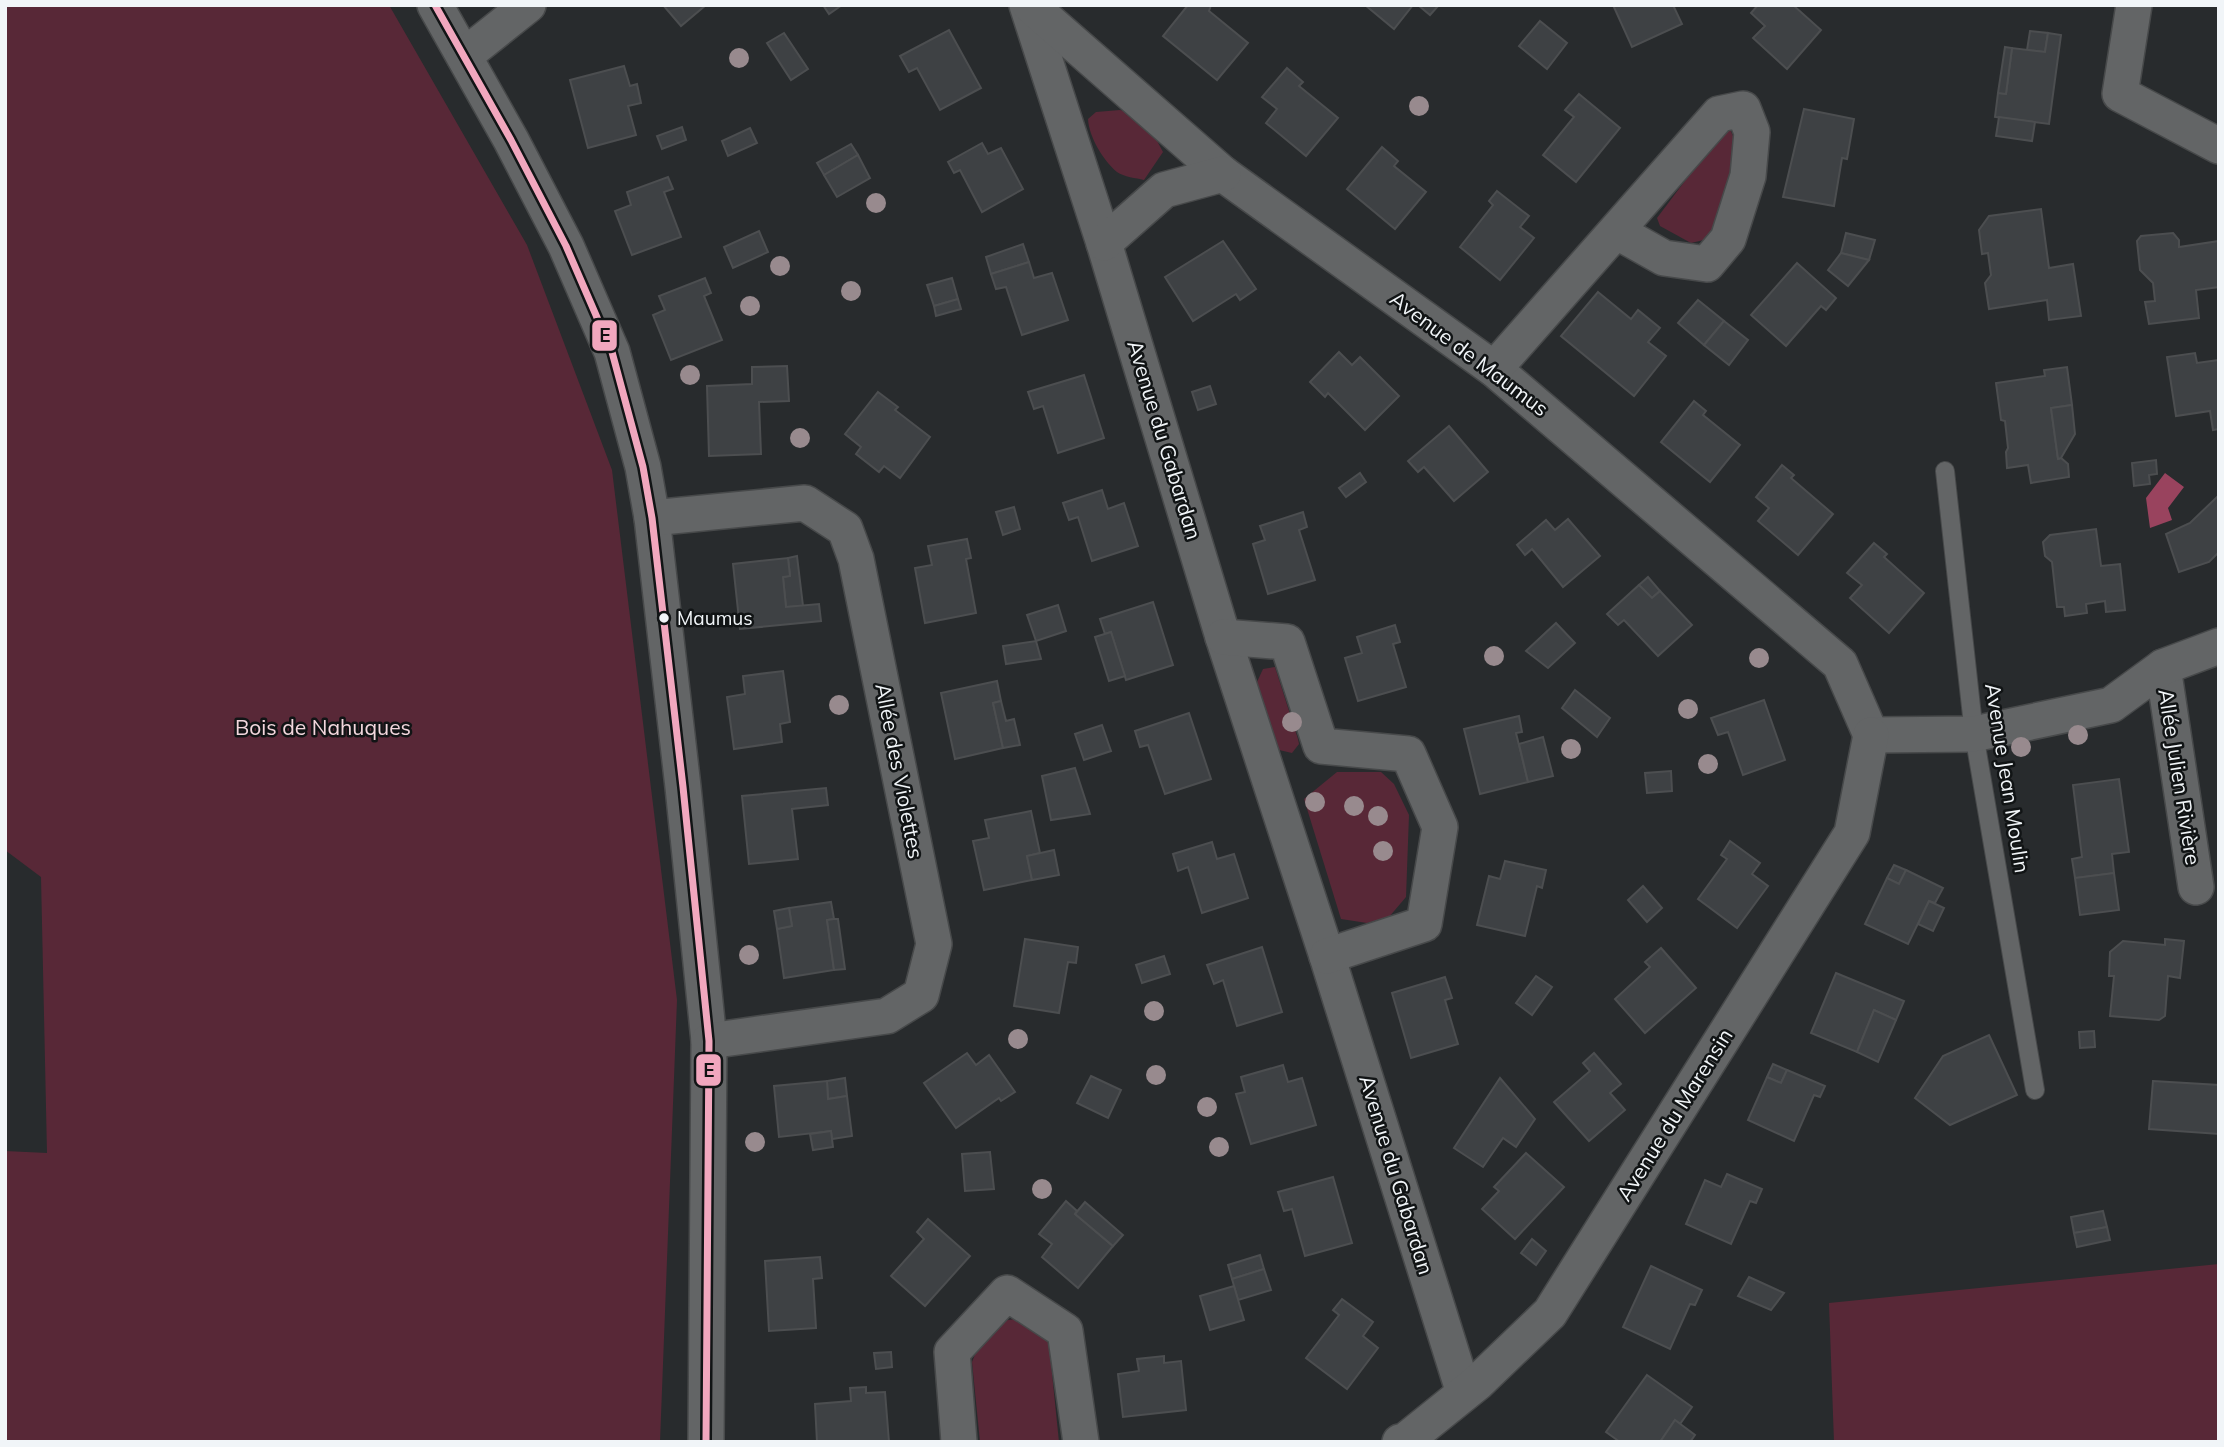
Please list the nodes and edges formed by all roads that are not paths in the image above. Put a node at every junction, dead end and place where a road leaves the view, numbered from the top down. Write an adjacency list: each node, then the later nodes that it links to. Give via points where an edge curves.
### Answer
1 (435, 5): 5 (street)
2 (527, 5): 5 (street)
3 (1028, 5): 7 (street, Avenue de Maumus); 9 (street, Avenue du Gabardan)
4 (2134, 5): 6 (street, via 2120,94)
5 (464, 56): 12 (street, via 566,246 612,352)
6 (2219, 146)
7 (1223, 174): 9 (street, via 1164,190); 10 (street, Avenue de Maumus)
8 (1616, 231): 8 (street, via 1719,114 1743,109 1752,132 1748,176 1728,239 1707,264 1664,258); 10 (street)
9 (1104, 243): 13 (street, Avenue du Gabardan)
10 (1494, 369): 17 (street, Avenue de Maumus, via 1840,664)
11 (1945, 471): 16 (lane, Avenue Jean Moulin)
12 (652, 518): 20 (street); 20 (street, Allée des Violettes, via 805,503 845,529 856,559 934,944 921,995 887,1016)
13 (1223, 637): 19 (street, Avenue du Gabardan); 19 (street, via 1287,642 1321,746 1408,754 1440,827 1424,924)
14 (2219, 646): 15 (street)
15 (2163, 667): 16 (street, via 2111,705); 18 (street, Allée Julien Rivière)
16 (1974, 734): 17 (street); 21 (lane, Avenue Jean Moulin)
17 (1871, 735): 22 (street, Avenue du Marensin, via 1852,833 1550,1313)
18 (2196, 887)
19 (1328, 956): 22 (street, Avenue du Gabardan)
20 (709, 1041): 23 (street)
21 (2035, 1090)
22 (1464, 1394): 26 (street, Avenue du Marensin)
23 (706, 1442)
24 (959, 1442): 25 (street, via 952,1352 1007,1293 1065,1331)
25 (1082, 1442)
26 (1400, 1442)

